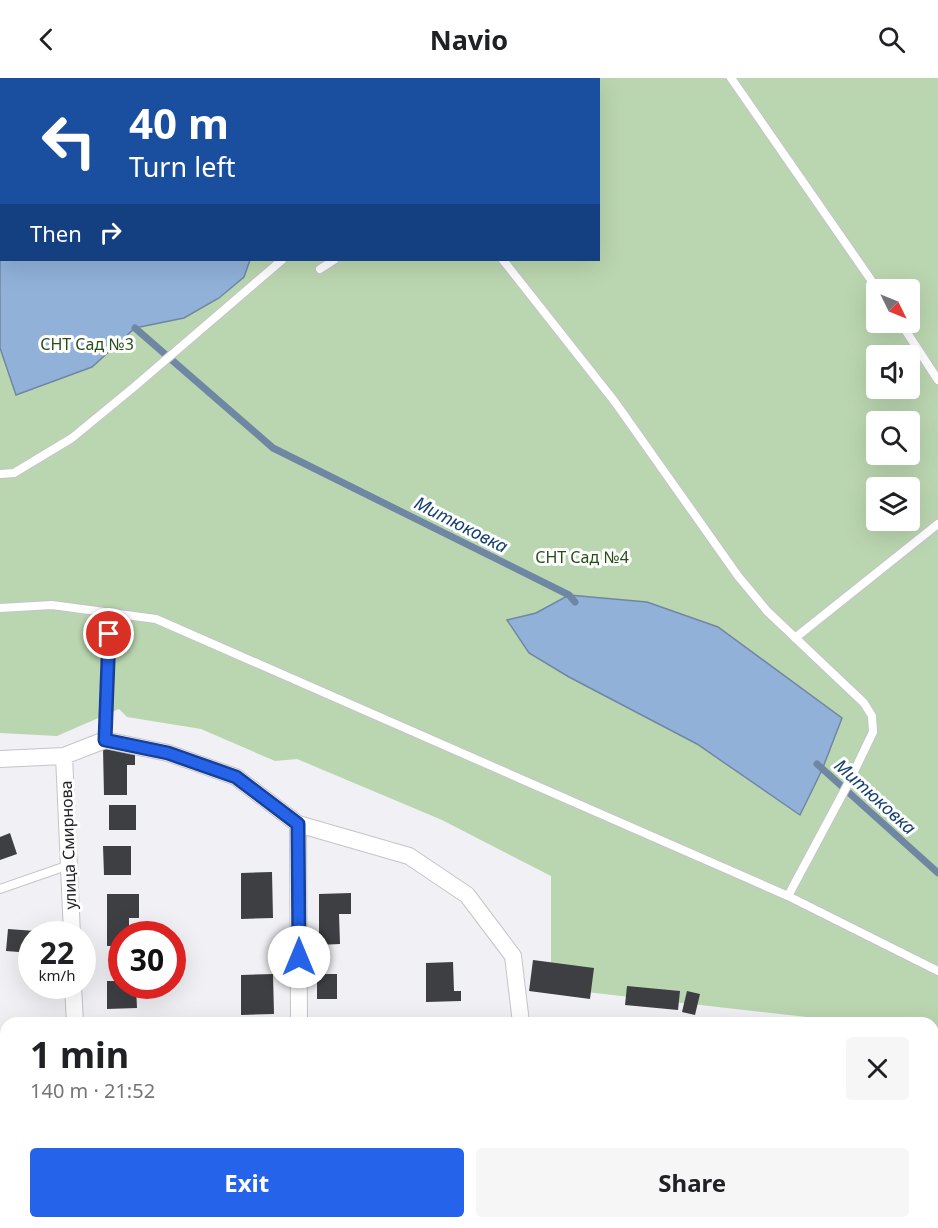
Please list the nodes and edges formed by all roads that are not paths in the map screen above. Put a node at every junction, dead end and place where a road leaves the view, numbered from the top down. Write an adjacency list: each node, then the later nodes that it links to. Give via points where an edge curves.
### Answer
1 (731, 78): 6 (lane)
2 (281, 261): 9 (lane, via 72,438 14,473)
3 (332, 261): 5 (lane)
4 (504, 261): 13 (lane, via 615,402 738,576 766,611)
5 (320, 269)
6 (870, 279)
7 (907, 333): 8 (lane)
8 (938, 380)
9 (0, 474)
10 (938, 524): 13 (lane)
11 (0, 608): 12 (lane, via 52,605)
12 (110, 613): 14 (lane); 20 (lane, via 156,619)
13 (795, 638): 20 (lane, via 864,703 872,716 873,732)
14 (105, 740): 15 (street); 17 (street, via 168,753 236,777)
15 (64, 756): 16 (street); 18 (street, улица Смирнова)
16 (0, 759)
17 (298, 824): 25 (street); 26 (street, via 409,856 467,895 513,956)
18 (69, 865): 19 (lane); 21 (street, улица Смирнова)
19 (0, 889)
20 (788, 896): 22 (lane)
21 (71, 921)
22 (938, 971)
23 (74, 999): 24 (street)
24 (75, 1017)
25 (299, 1017)
26 (524, 1017)

